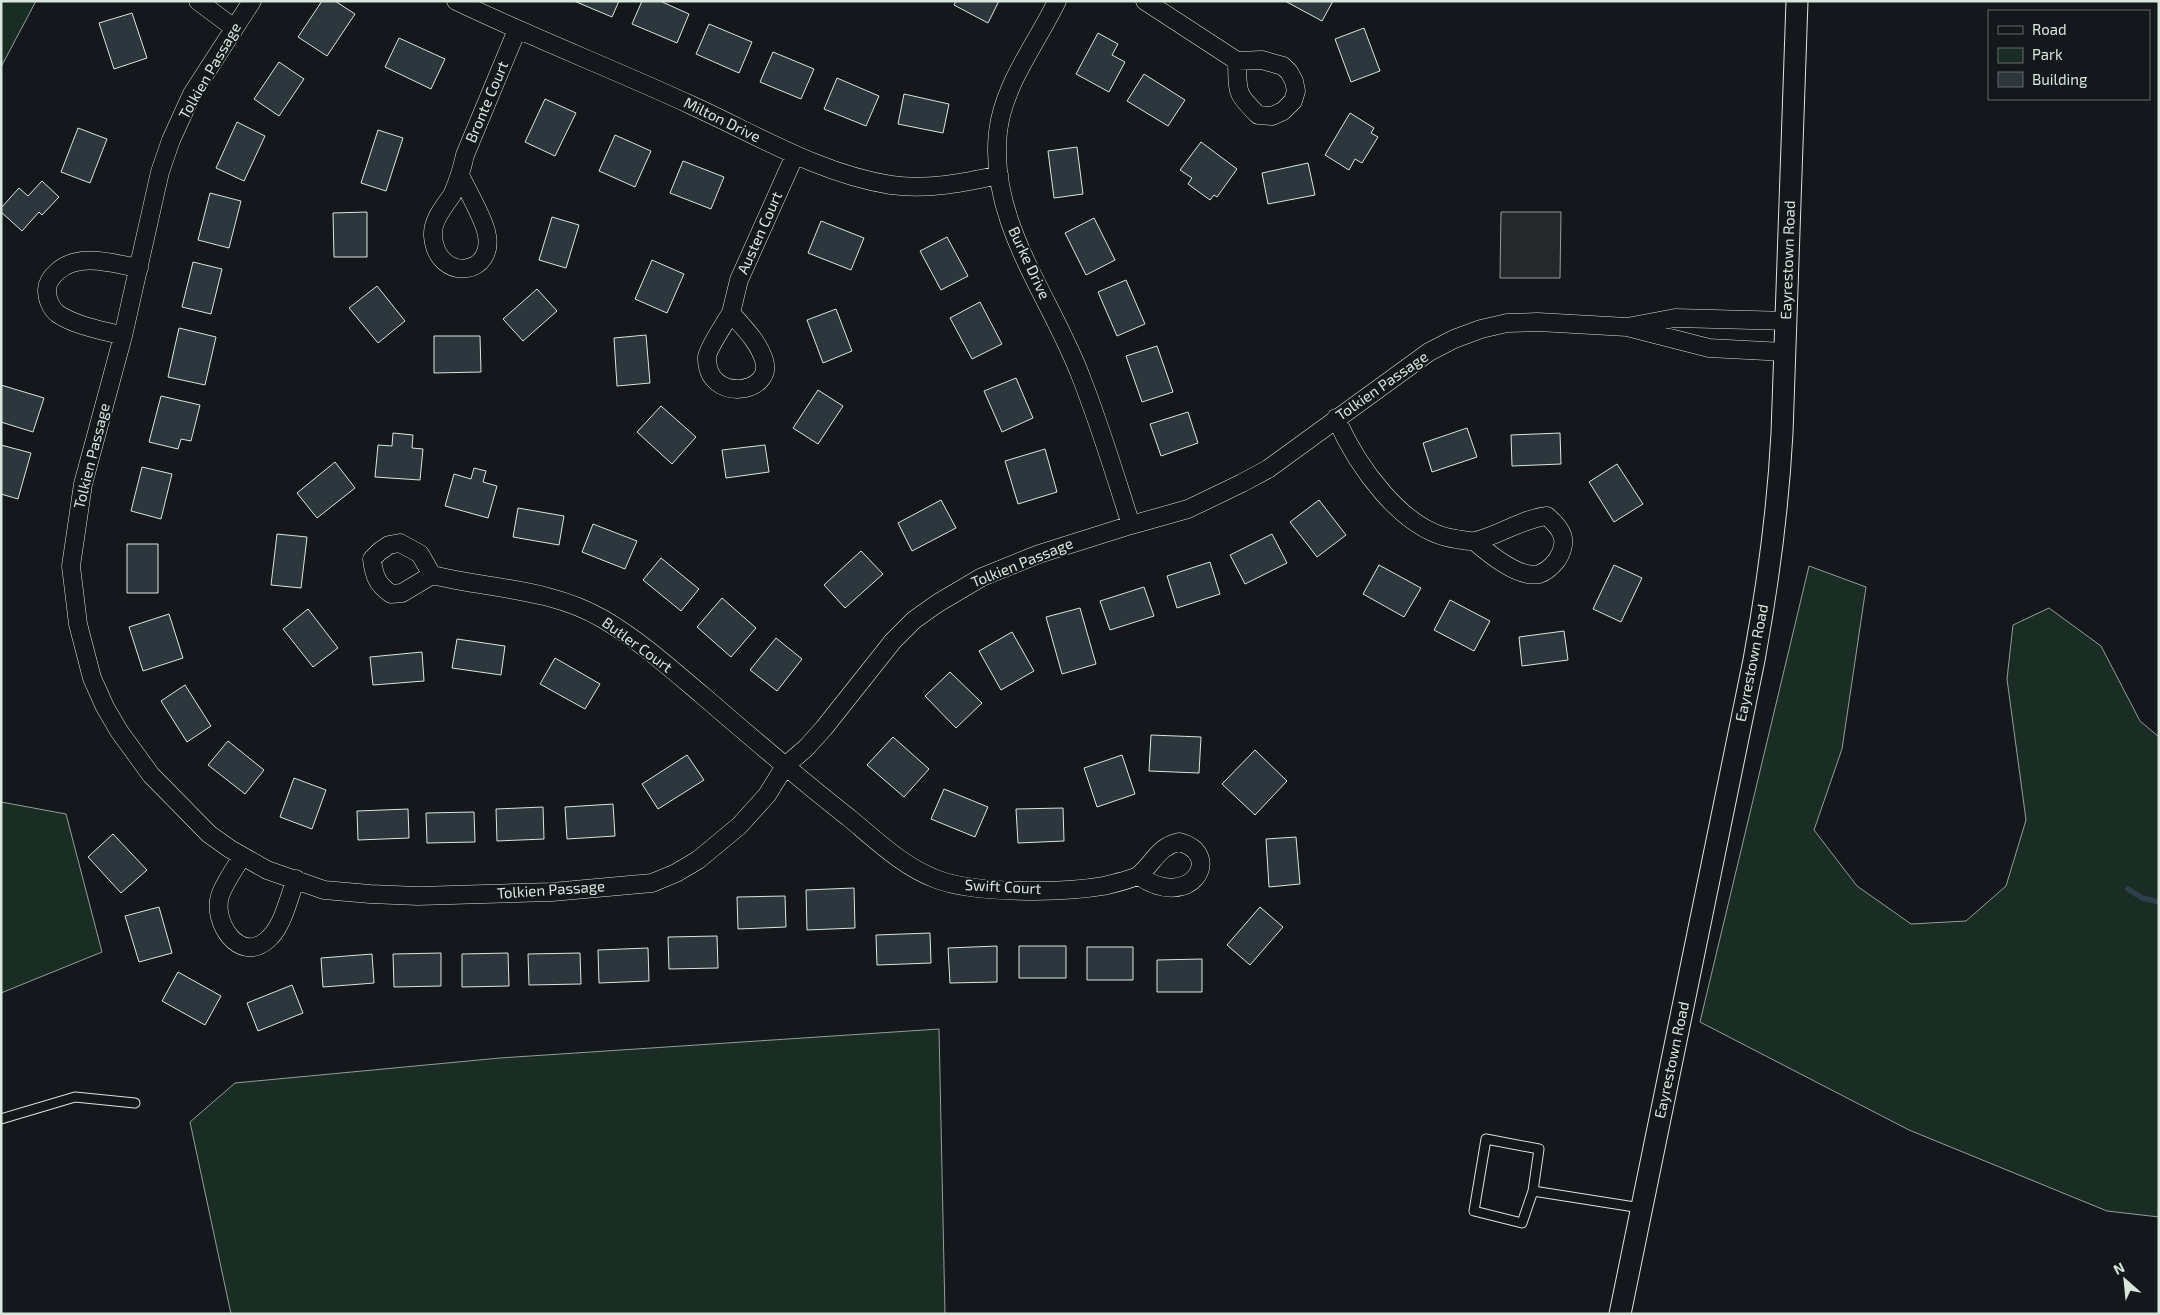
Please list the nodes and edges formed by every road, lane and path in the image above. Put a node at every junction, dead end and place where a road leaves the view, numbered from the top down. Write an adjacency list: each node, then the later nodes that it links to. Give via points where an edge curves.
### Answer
1 (198, 1): 7 (street)
2 (252, 1): 7 (street, Tolkien Passage)
3 (456, 1): 8 (street, Milton Drive)
4 (1057, 1): 12 (street, Burke Drive, via 1012,85 1004,107 998,130)
5 (1145, 1): 9 (street)
6 (1796, 1): 15 (street, Eayrestown Road)
7 (234, 28): 13 (street, Tolkien Passage, via 192,94 171,140 160,172)
8 (517, 30): 10 (street, Milton Drive, via 692,105); 11 (street, Bronte Court, via 465,155)
9 (1237, 62)
10 (795, 155): 12 (street, Milton Drive, via 892,185 953,186); 14 (street, Austen Court, via 739,280)
11 (460, 175): 11 (street, Bronte Court, via 435,221 433,234 442,262 461,270 475,267 485,255 487,245 486,231)
12 (999, 175): 20 (street, Burke Drive, via 1008,218 1081,376)
13 (139, 268): 17 (street, Tolkien Passage); 17 (street, via 83,260 72,262 52,276 47,288 55,312)
14 (731, 313)
15 (1786, 321): 16 (street, Tolkien Passage, via 1675,318); 18 (street, Eayrestown Road)
16 (1627, 328): 18 (street, Tolkien Passage, via 1709,348); 19 (street, Tolkien Passage, via 1538,322 1508,323 1481,329 1429,352)
17 (123, 336): 24 (street, Tolkien Passage, via 83,484 74,539 71,566 82,642 92,678 105,707 134,753 209,834)
18 (1785, 352): 30 (street, Eayrestown Road, via 1779,478 1770,569)
19 (1336, 418): 20 (street, Tolkien Passage, via 1268,469 1236,487 1188,509); 21 (street, via 1346,441 1384,495 1428,529 1446,538)
20 (1131, 524): 23 (street, Tolkien Passage, via 1010,565 959,589 938,603 893,641 824,728)
21 (1474, 542): 21 (street, via 1531,518 1547,516 1563,537 1563,550 1552,566 1539,574 1521,572 1498,561)
22 (432, 575): 23 (street, Butler Court, via 560,600 601,618 640,643)
23 (784, 766): 25 (street, Swift Court, via 910,867 937,879 970,888 1048,890 1102,886); 26 (street, Tolkien Passage, via 767,795 719,844 698,860 652,883 552,892 438,896 324,890)
24 (242, 856): 26 (street, Tolkien Passage, via 267,870); 26 (street, via 220,896 219,912 224,931 233,941 244,946 256,947 274,933)
25 (1139, 876)
26 (296, 880)
27 (135, 1103): 28 (lane, via 75,1096)
28 (1, 1119)
29 (1533, 1191): 29 (lane, via 1539,1149 1486,1139 1474,1211 1522,1223); 30 (lane)
30 (1641, 1208): 31 (street, Eayrestown Road)
31 (1620, 1314)

